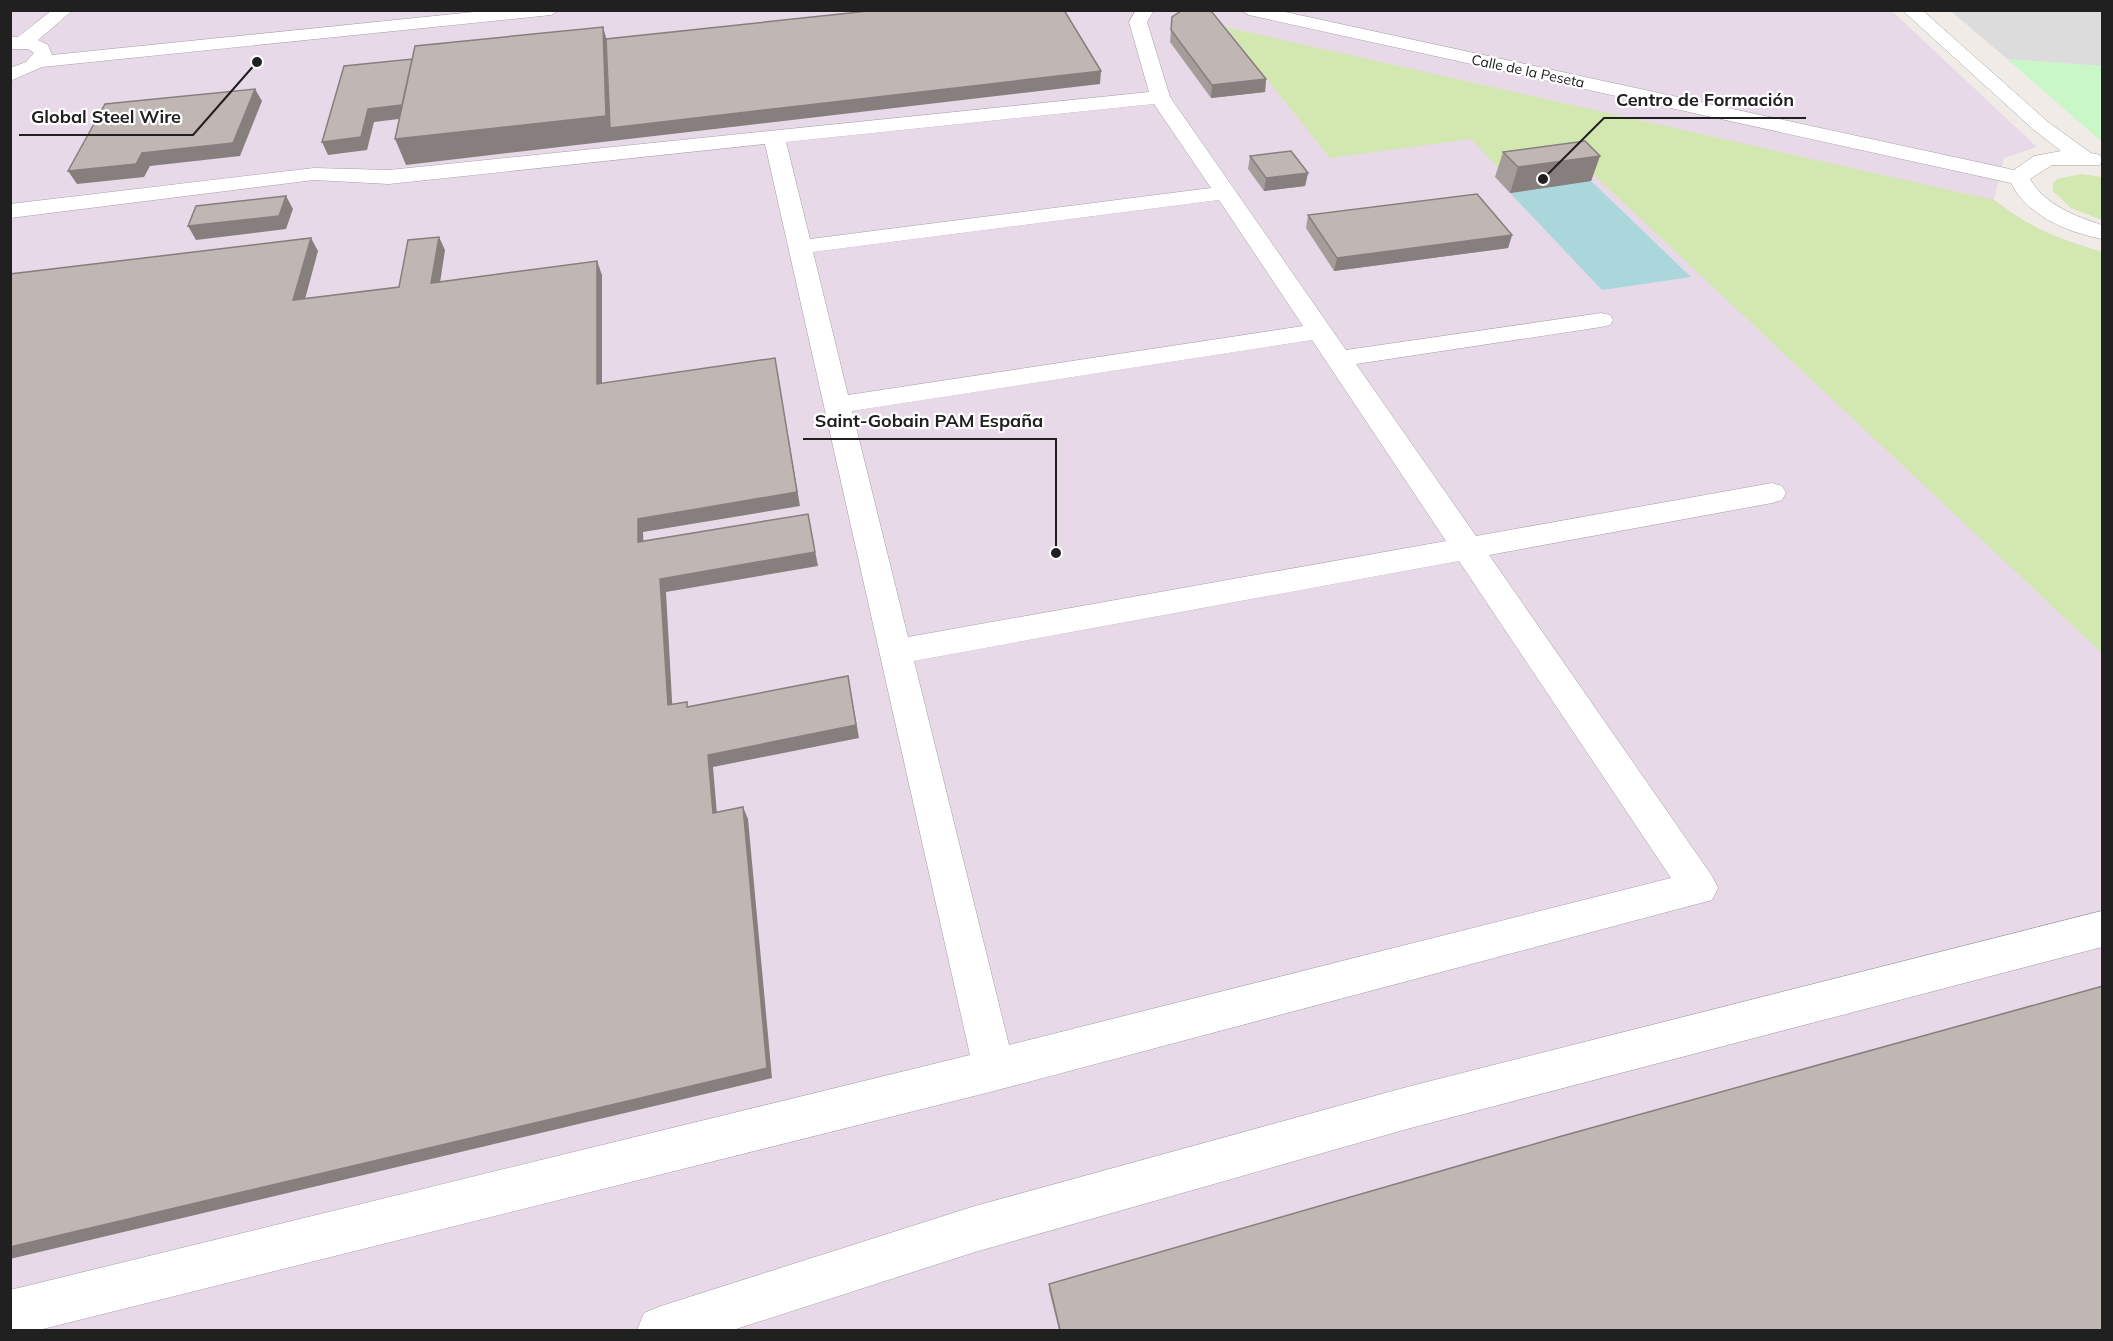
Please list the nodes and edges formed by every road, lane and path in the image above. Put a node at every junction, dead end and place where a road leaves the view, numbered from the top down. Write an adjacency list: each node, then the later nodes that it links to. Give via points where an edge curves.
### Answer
1 (63, 10): 6 (street)
2 (551, 10): 7 (street)
3 (1145, 10): 9 (street, via 1138,22)
4 (1249, 10): 14 (street, Calle de la Peseta)
5 (1911, 10): 10 (street)
6 (16, 43): 7 (street, via 42,48 44,53)
7 (38, 62): 8 (street)
8 (10, 75)
9 (1160, 97): 11 (street); 15 (street)
10 (2041, 126): 12 (street); 13 (street)
11 (774, 137): 16 (street, via 390,177 314,174); 18 (street)
12 (2044, 159): 13 (street); 14 (street, via 2028,165)
13 (2094, 160)
14 (2019, 178): 17 (street, via 2023,189 2036,202 2057,215)
15 (1225, 193): 18 (street); 20 (street)
16 (10, 211)
17 (2103, 232)
18 (800, 247): 21 (street)
19 (1601, 320): 20 (street)
20 (1329, 345): 21 (street); 23 (street)
21 (837, 405): 24 (street)
22 (1772, 493): 23 (street)
23 (1467, 548): 24 (street); 26 (street, via 1699,888)
24 (896, 652): 26 (street)
25 (2103, 929): 28 (street, via 1407,1108 975,1229)
26 (994, 1070): 27 (street)
27 (10, 1314)
28 (661, 1330)

